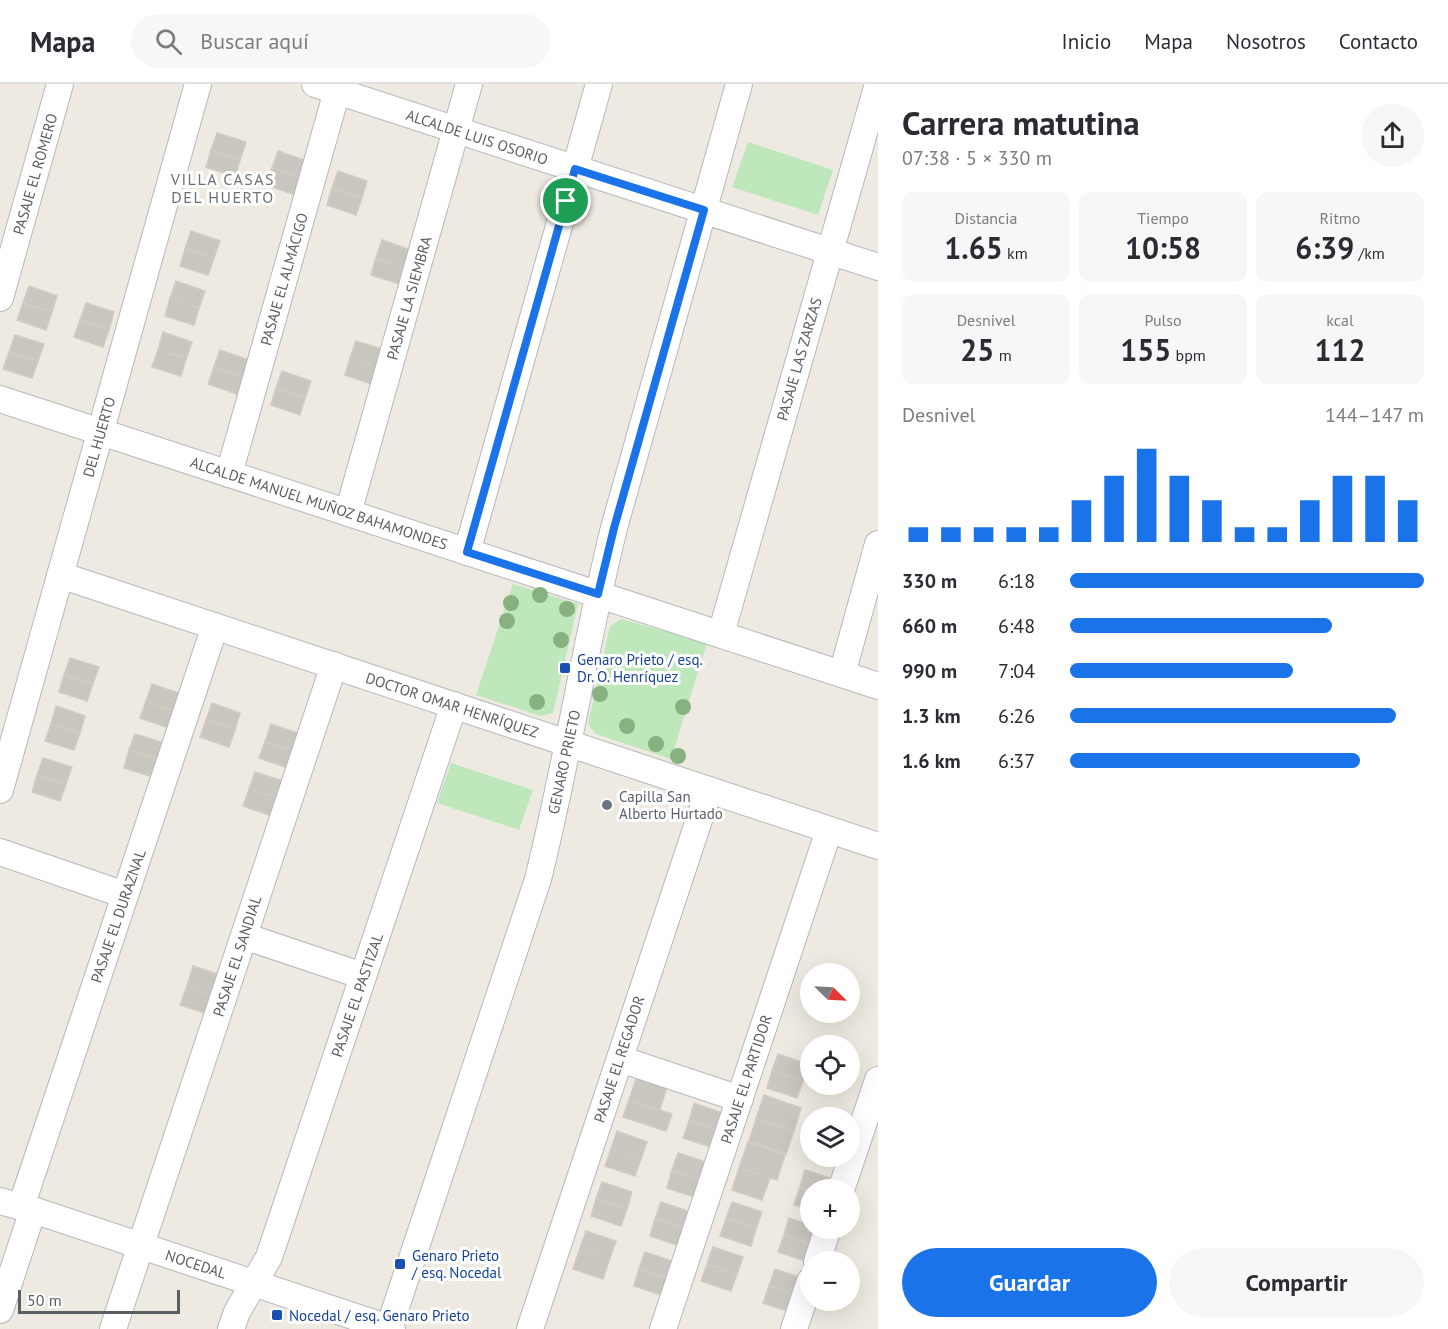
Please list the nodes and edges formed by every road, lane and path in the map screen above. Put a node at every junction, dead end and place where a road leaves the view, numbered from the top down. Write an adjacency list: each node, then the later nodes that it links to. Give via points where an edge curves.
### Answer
1 (60, 84): 13 (street, PASAJE EL ROMERO)
2 (198, 84): 15 (street, DEL HUERTO)
3 (469, 84): 8 (street, PASAJE LA SIEMBRA)
4 (599, 84): 9 (street)
5 (739, 84): 10 (street, GENARO PRIETO)
6 (878, 84): 11 (street, PASAJE LAS ZARZAS)
7 (330, 86): 8 (street, ALCALDE LUIS OSORIO); 16 (street, PASAJE EL ALMÁCIGO)
8 (456, 130): 9 (street, ALCALDE LUIS OSORIO); 17 (street, PASAJE LA SIEMBRA)
9 (575, 169): 10 (street, ALCALDE LUIS OSORIO); 19 (street)
10 (704, 210): 11 (street, ALCALDE LUIS OSORIO); 21 (street, GENARO PRIETO)
11 (830, 252): 12 (street, ALCALDE LUIS OSORIO); 23 (street, PASAJE LAS ZARZAS)
12 (878, 267)
13 (0, 298)
14 (0, 399): 15 (street, ALCALDE MANUEL MUÑOZ BAHAMONDES)
15 (101, 432): 16 (street, ALCALDE MANUEL MUÑOZ BAHAMONDES); 20 (street, DEL HUERTO)
16 (229, 474): 17 (street, ALCALDE MANUEL MUÑOZ BAHAMONDES)
17 (348, 513): 19 (street, ALCALDE MANUEL MUÑOZ BAHAMONDES)
18 (878, 544): 25 (street)
19 (467, 552): 21 (street, ALCALDE MANUEL MUÑOZ BAHAMONDES)
20 (60, 575): 22 (street, DOCTOR OMAR HENRÍQUEZ); 29 (street, DEL HUERTO)
21 (598, 594): 23 (street, ALCALDE MANUEL MUÑOZ BAHAMONDES); 28 (street, GENARO PRIETO)
22 (215, 626): 24 (street, DOCTOR OMAR HENRÍQUEZ); 34 (street, PASAJE EL DURAZNAL)
23 (721, 634): 25 (street, ALCALDE MANUEL MUÑOZ BAHAMONDES)
24 (334, 665): 27 (street, DOCTOR OMAR HENRÍQUEZ); 35 (street, PASAJE EL SANDIAL)
25 (842, 674): 26 (street, ALCALDE MANUEL MUÑOZ BAHAMONDES)
26 (878, 686)
27 (454, 705): 28 (street, DOCTOR OMAR HENRÍQUEZ); 36 (street, PASAJE EL PASTIZAL)
28 (568, 743): 30 (street, DOCTOR OMAR HENRÍQUEZ); 47 (street, GENARO PRIETO, via 528,910)
29 (0, 790)
30 (709, 790): 31 (street, DOCTOR OMAR HENRÍQUEZ); 37 (street, PASAJE EL REGADOR)
31 (829, 830): 32 (street, DOCTOR OMAR HENRÍQUEZ); 39 (street, PASAJE EL PARTIDOR)
32 (878, 846)
33 (0, 852): 34 (street)
34 (125, 895): 42 (street, PASAJE EL DURAZNAL)
35 (244, 936): 36 (street); 43 (street, PASAJE EL SANDIAL)
36 (363, 976): 44 (street, PASAJE EL PASTIZAL, via 269,1257)
37 (620, 1059): 39 (street); 50 (street, PASAJE EL REGADOR)
38 (878, 1080): 40 (street)
39 (740, 1099): 51 (street, PASAJE EL PARTIDOR)
40 (868, 1142): 41 (street)
41 (847, 1179)
42 (18, 1206): 43 (street, NOCEDAL); 45 (street, PASAJE EL DURAZNAL)
43 (141, 1246): 44 (street, NOCEDAL); 48 (street, PASAJE EL SANDIAL)
44 (254, 1283): 47 (street, NOCEDAL); 49 (street, PASAJE EL PASTIZAL)
45 (0, 1310)
46 (800, 1311): 52 (street)
47 (377, 1326)
48 (113, 1329)
49 (231, 1329)
50 (530, 1329)
51 (663, 1329)
52 (794, 1329)

